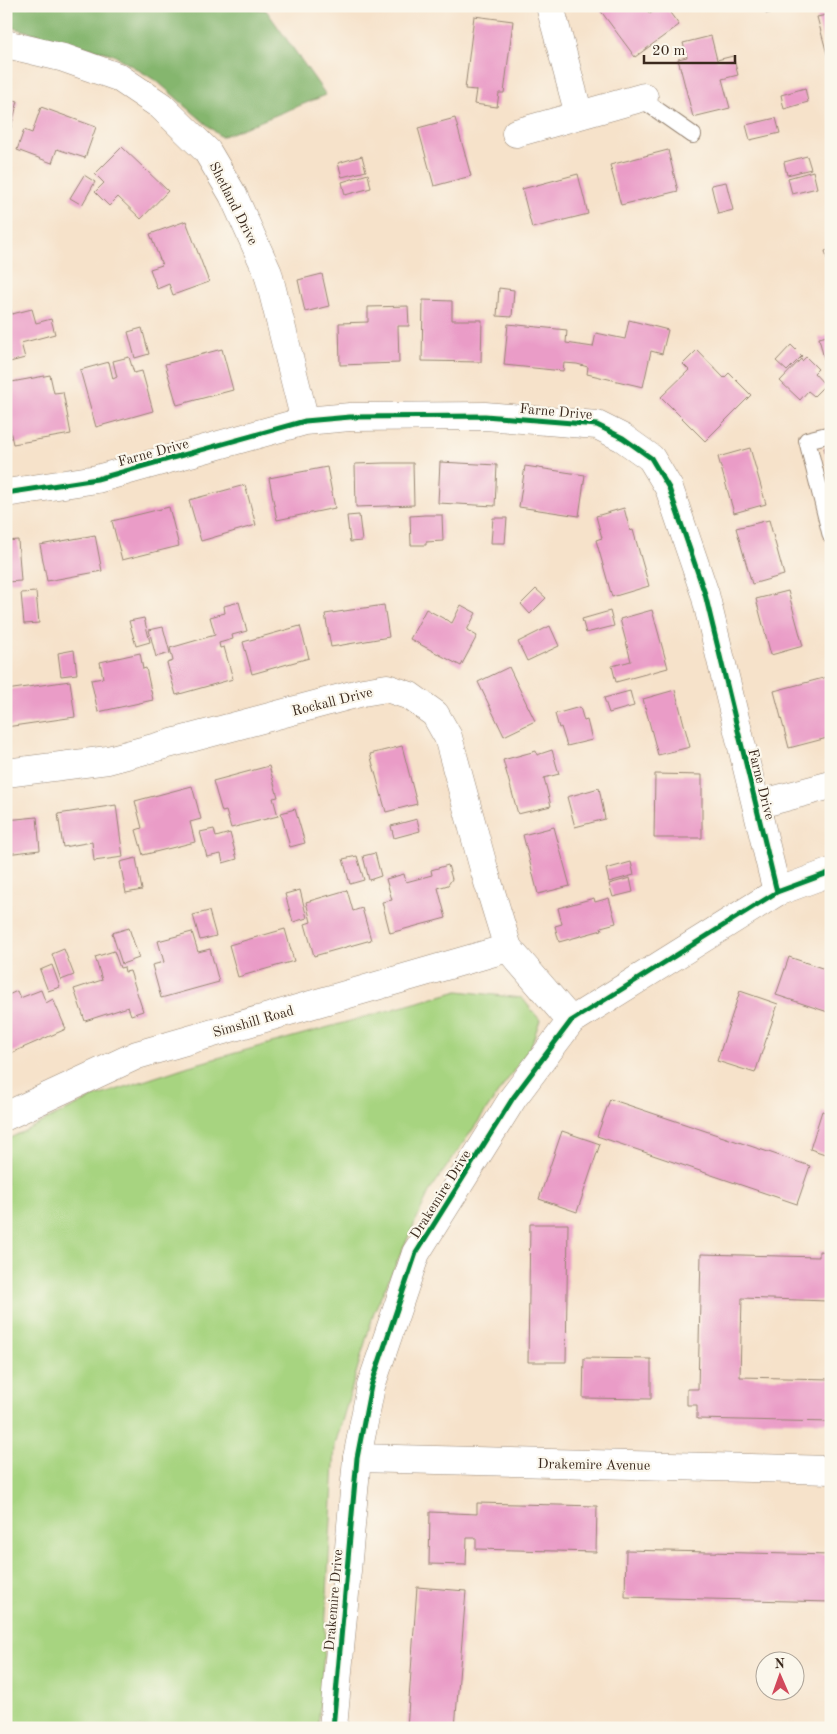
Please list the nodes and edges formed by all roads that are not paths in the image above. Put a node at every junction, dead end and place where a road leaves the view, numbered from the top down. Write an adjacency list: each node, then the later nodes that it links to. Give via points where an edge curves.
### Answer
1 (550, 6): 4 (street)
2 (6, 44): 7 (street, Shetland Drive, via 64,58 118,77 161,106 207,151 233,195 268,273)
3 (644, 97): 4 (street); 6 (lane)
4 (578, 115): 5 (street)
5 (516, 133)
6 (693, 135)
7 (305, 422): 9 (street, Farne Drive, via 97,479); 13 (street, Farne Drive, via 350,417 485,416 596,425 623,438 651,458 669,488 705,594)
8 (831, 434): 10 (lane, via 807,440)
9 (6, 493)
10 (831, 536)
11 (6, 774): 16 (street, Rockall Drive, via 108,760 387,688 410,696 435,714 448,737)
12 (831, 785): 13 (street)
13 (756, 805): 15 (street, Farne Drive)
14 (831, 872): 15 (street, Drakemire Drive)
15 (776, 892): 17 (street, Drakemire Drive)
16 (508, 948): 17 (street, Rockall Drive); 18 (street, Simshill Road, via 137,1054)
17 (571, 1022): 19 (street, Drakemire Drive, via 513,1098 416,1253 371,1386)
18 (6, 1116)
19 (356, 1458): 20 (street, Drakemire Avenue); 21 (street, Drakemire Drive)
20 (831, 1470)
21 (333, 1728)

